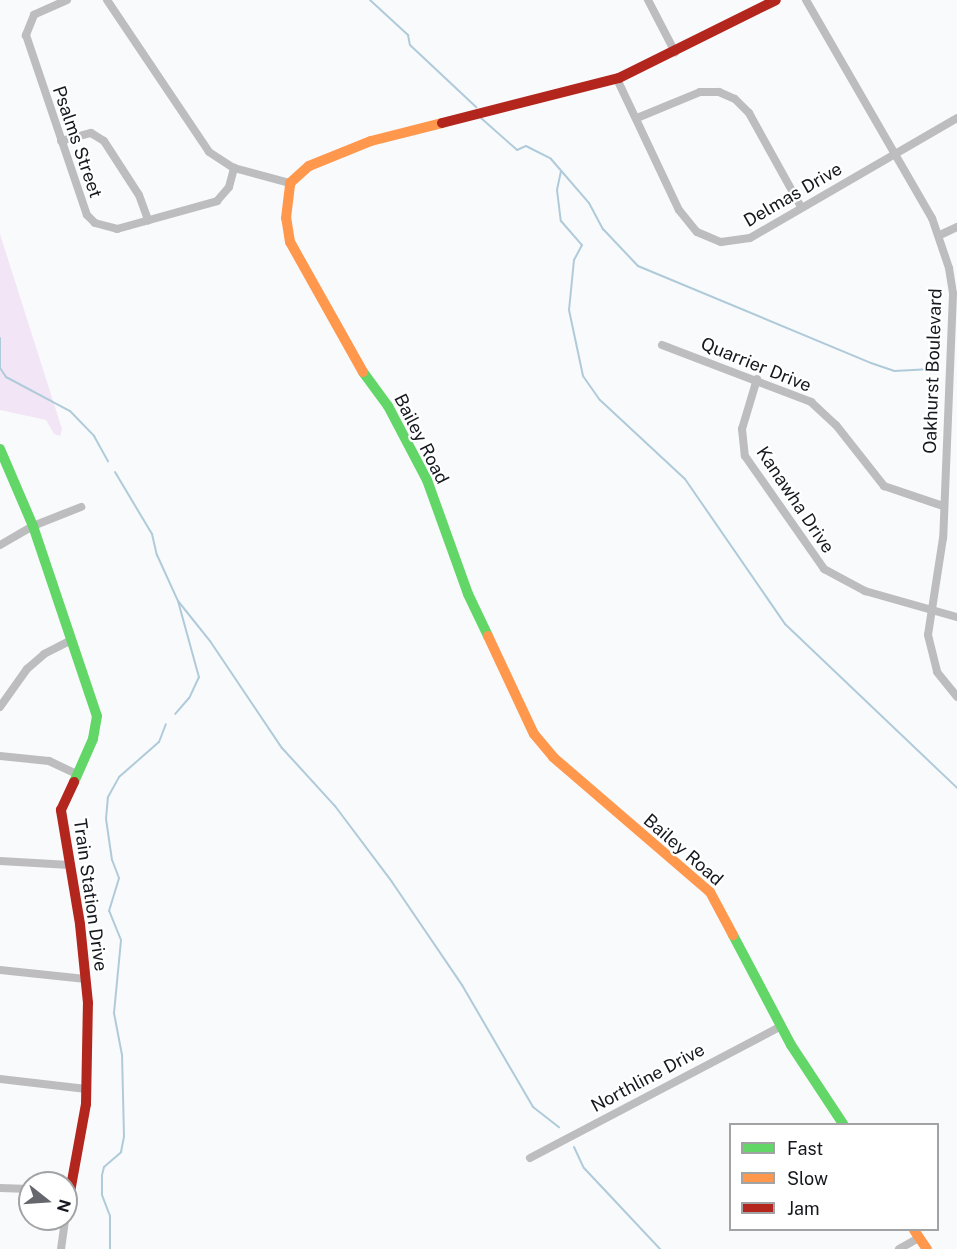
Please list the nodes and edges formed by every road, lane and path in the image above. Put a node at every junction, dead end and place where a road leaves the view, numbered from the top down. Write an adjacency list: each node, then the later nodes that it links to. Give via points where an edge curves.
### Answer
1 (67, 0): 10 (street, Psalms Street, via 34,15 26,35)
2 (107, 0): 12 (street, via 209,152)
3 (648, 0): 6 (street)
4 (776, 0): 6 (street)
5 (806, 0): 11 (street, Oakhurst Boulevard)
6 (675, 52): 7 (street)
7 (617, 79): 8 (street, Delmas Drive); 13 (street, via 361,144 309,166)
8 (637, 118): 14 (street, via 700,92 719,92 735,99 749,113); 14 (street, Delmas Drive, via 679,210 704,237 740,242)
9 (957, 118): 11 (street, Delmas Drive)
10 (61, 141): 15 (street, via 91,133 104,141 139,195); 15 (street, Psalms Street, via 87,215 95,223 117,229)
11 (896, 154): 14 (street, Delmas Drive); 17 (street, Oakhurst Boulevard)
12 (234, 168): 13 (street); 15 (street, Psalms Street, via 229,187 217,201)
13 (290, 183): 38 (street, Bailey Road, via 286,219 295,253 355,360 388,406 427,480 468,594 527,722 553,757 710,892)
14 (801, 207)
15 (148, 220)
16 (957, 227): 17 (street)
17 (940, 236): 21 (street, Oakhurst Boulevard, via 953,294)
18 (662, 345): 19 (street, Quarrier Drive)
19 (757, 380): 23 (street, Quarrier Drive, via 824,411 884,486); 27 (street, Kanawha Drive, via 742,429 745,456 824,570 842,582)
20 (957, 431): 21 (street)
21 (946, 432): 23 (street, Oakhurst Boulevard)
22 (0, 449): 25 (street, Train Station Drive)
23 (943, 506): 27 (street, Oakhurst Boulevard, via 939,572)
24 (81, 507): 25 (street)
25 (33, 526): 26 (street); 29 (street, Train Station Drive)
26 (0, 545)
27 (931, 609): 28 (street, Kanawha Drive); 30 (street, Oakhurst Boulevard, via 931,659)
28 (957, 616)
29 (72, 640): 31 (street, via 44,654 27,669); 33 (street, Train Station Drive, via 97,716 93,739)
30 (957, 698)
31 (0, 707)
32 (0, 756): 33 (street, via 49,761)
33 (75, 773): 35 (street, Train Station Drive, via 61,810)
34 (0, 861): 35 (street)
35 (70, 865): 37 (street, Train Station Drive)
36 (0, 970): 37 (street)
37 (86, 979): 40 (street, Train Station Drive)
38 (781, 1026): 41 (street, Bailey Road); 42 (street, Northline Drive)
39 (0, 1079): 40 (street)
40 (86, 1089): 43 (street, Train Station Drive, via 84,1123)
41 (842, 1123)
42 (530, 1158)
43 (72, 1171)
44 (0, 1188): 45 (street)
45 (18, 1189)
46 (63, 1231): 48 (street)
47 (917, 1234): 49 (street); 50 (street)
48 (61, 1249)
49 (899, 1249)
50 (927, 1249)

